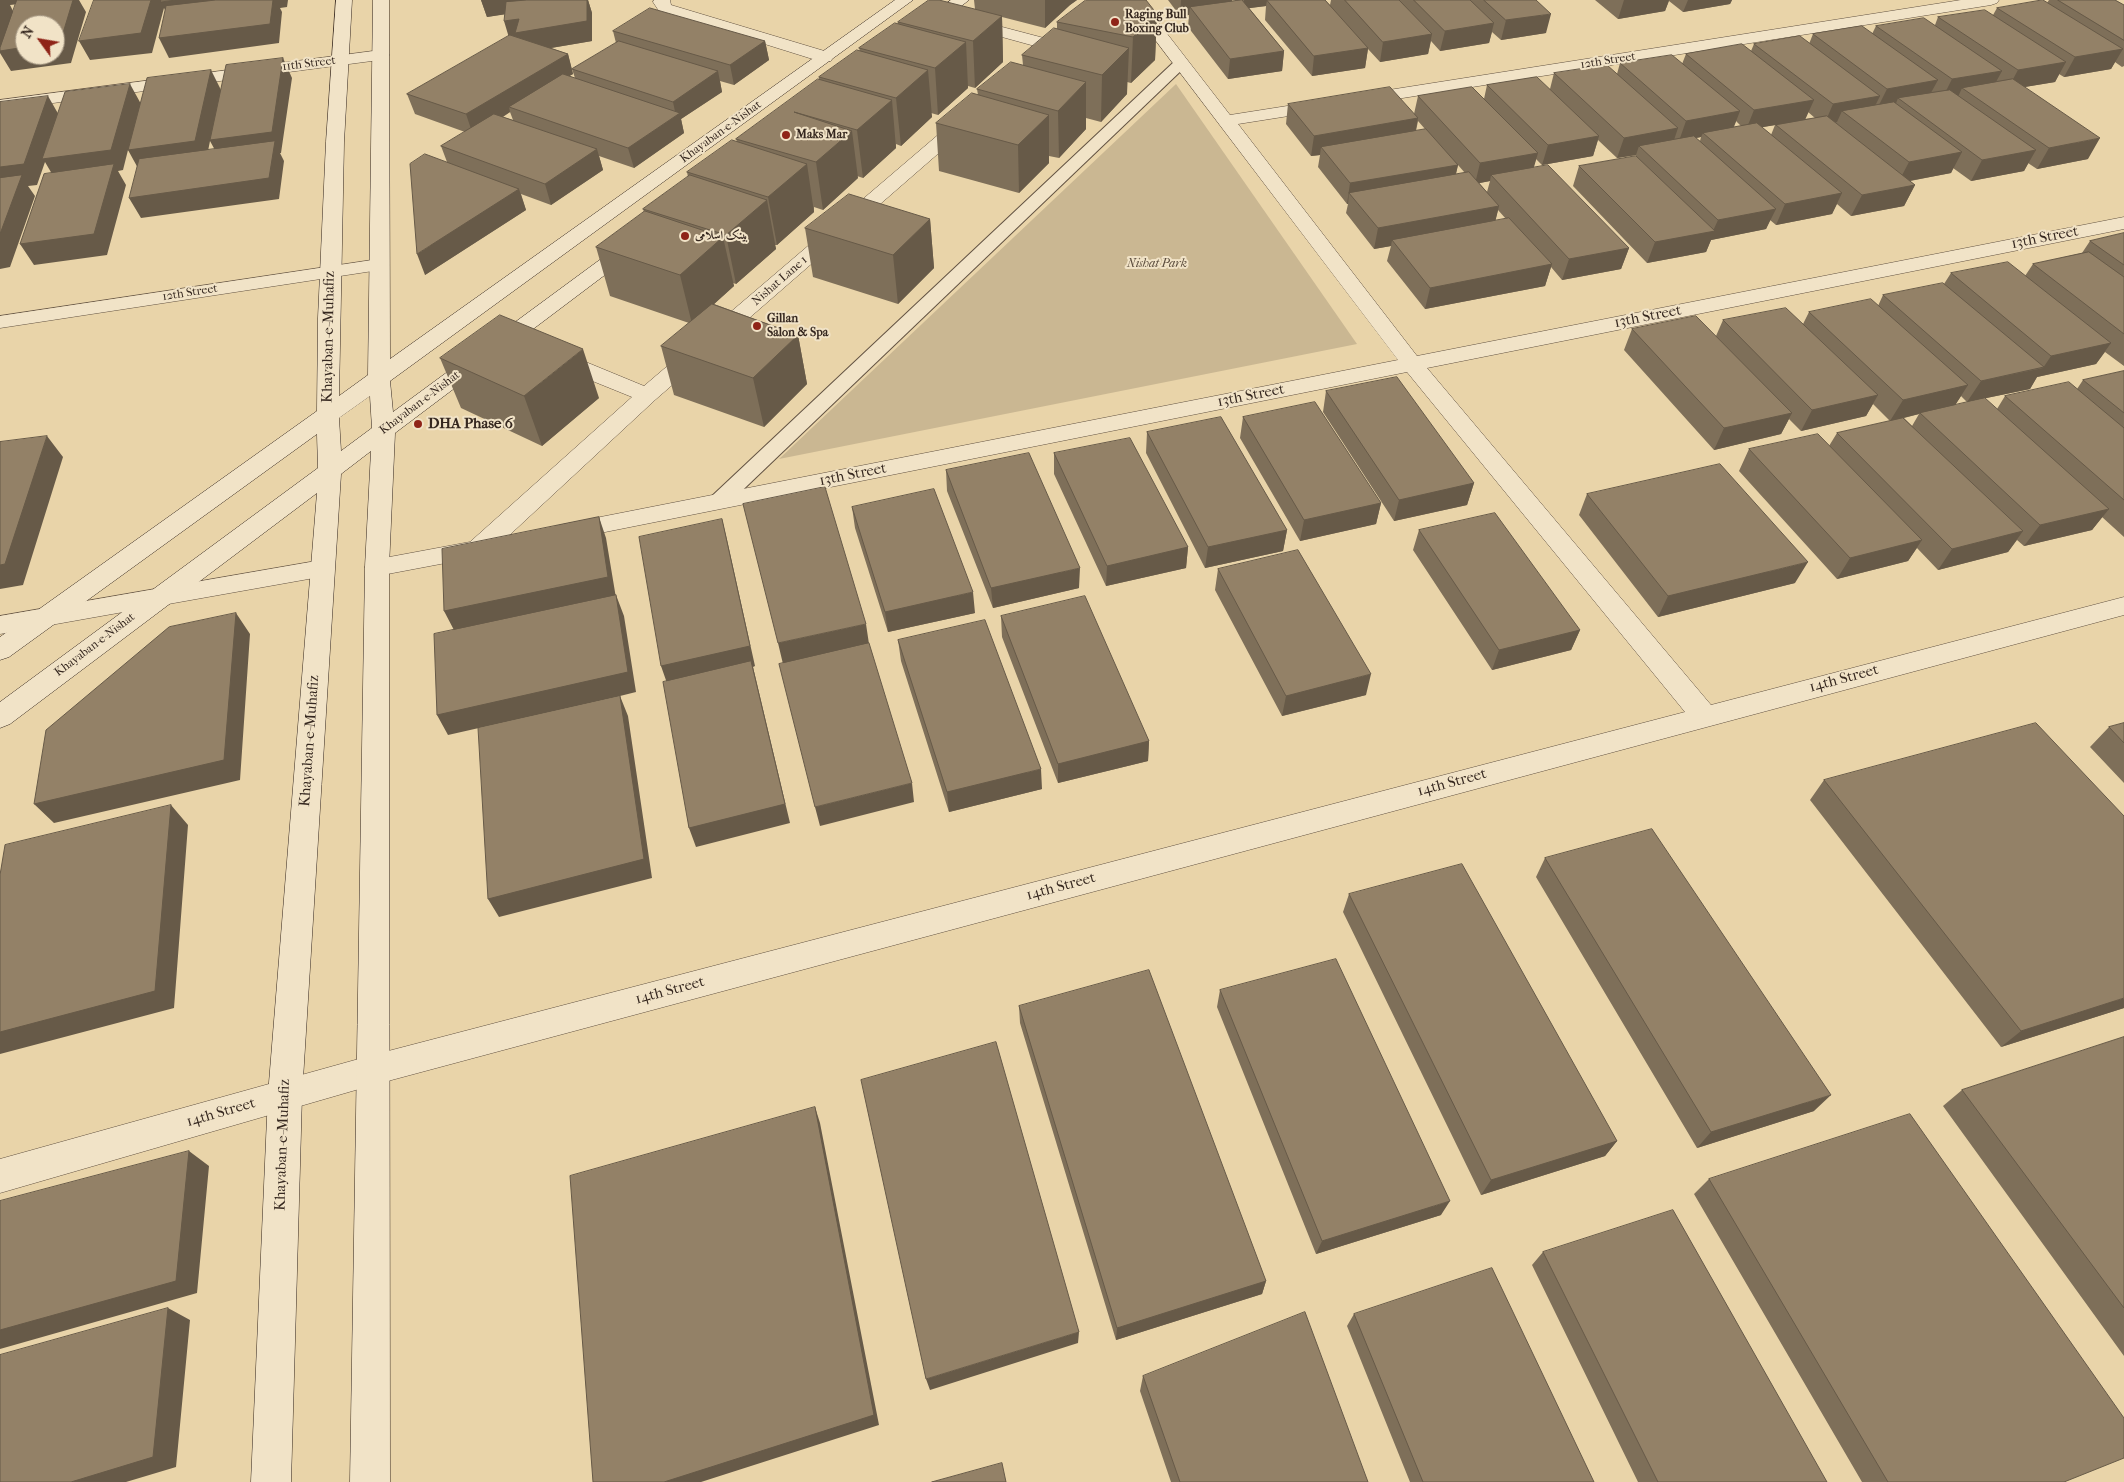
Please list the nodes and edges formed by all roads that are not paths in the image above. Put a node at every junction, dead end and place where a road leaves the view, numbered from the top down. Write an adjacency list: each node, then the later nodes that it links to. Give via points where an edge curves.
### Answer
1 (344, 0): 13 (street, Khayaban-e-Muhafiz)
2 (382, 0): 11 (street)
3 (662, 0): 12 (street, via 665,8)
4 (905, 0): 12 (street, Khayaban-e-Nishat)
5 (961, 0): 8 (street)
6 (1133, 0): 14 (street)
7 (1991, 0): 17 (street, 12th Street)
8 (939, 16): 9 (street); 10 (street)
9 (907, 40)
10 (1053, 46)
11 (381, 55): 13 (street, 11th Street); 20 (street)
12 (825, 57): 25 (street, Khayaban-e-Nishat)
13 (338, 60): 15 (street, 11th Street); 21 (street, Khayaban-e-Muhafiz)
14 (1181, 63): 17 (street); 30 (lane)
15 (0, 105)
16 (978, 110): 26 (street, Nishat Lane 1)
17 (1225, 121): 24 (street)
18 (2124, 223): 24 (street, 13th Street)
19 (651, 231): 23 (street, Khayaban-e-Nishat)
20 (379, 264): 21 (street, 12th Street); 25 (street)
21 (330, 271): 22 (street, 12th Street); 27 (street, Khayaban-e-Muhafiz)
22 (0, 322)
23 (522, 345): 26 (street); 28 (street, Khayaban-e-Nishat)
24 (1412, 364): 30 (street, 13th Street); 42 (street)
25 (379, 379): 27 (street, Khayaban-e-Nishat); 28 (street)
26 (648, 395): 33 (street, Nishat Lane 1)
27 (327, 416): 29 (street, Khayaban-e-Muhafiz); 38 (street, Khayaban-e-Nishat)
28 (384, 430): 29 (street, Khayaban-e-Nishat); 34 (street)
29 (330, 470): 35 (street, Khayaban-e-Muhafiz); 36 (street, Khayaban-e-Nishat)
30 (719, 501): 31 (street, 13th Street)
31 (546, 535)
32 (517, 541): 33 (street)
33 (478, 549): 34 (street)
34 (377, 568): 43 (street)
35 (322, 569): 36 (street); 44 (street, Khayaban-e-Muhafiz)
36 (155, 599): 38 (street); 41 (street, Khayaban-e-Nishat)
37 (2124, 606): 42 (street, 14th Street)
38 (50, 615): 39 (street); 40 (street, Khayaban-e-Nishat)
39 (0, 624)
40 (0, 650)
41 (0, 716)
42 (1704, 716): 43 (street, 14th Street)
43 (373, 1070): 44 (street, 14th Street); 47 (street)
44 (285, 1095): 45 (street, 14th Street); 46 (street, Khayaban-e-Muhafiz)
45 (0, 1176)
46 (271, 1482)
47 (370, 1482)

